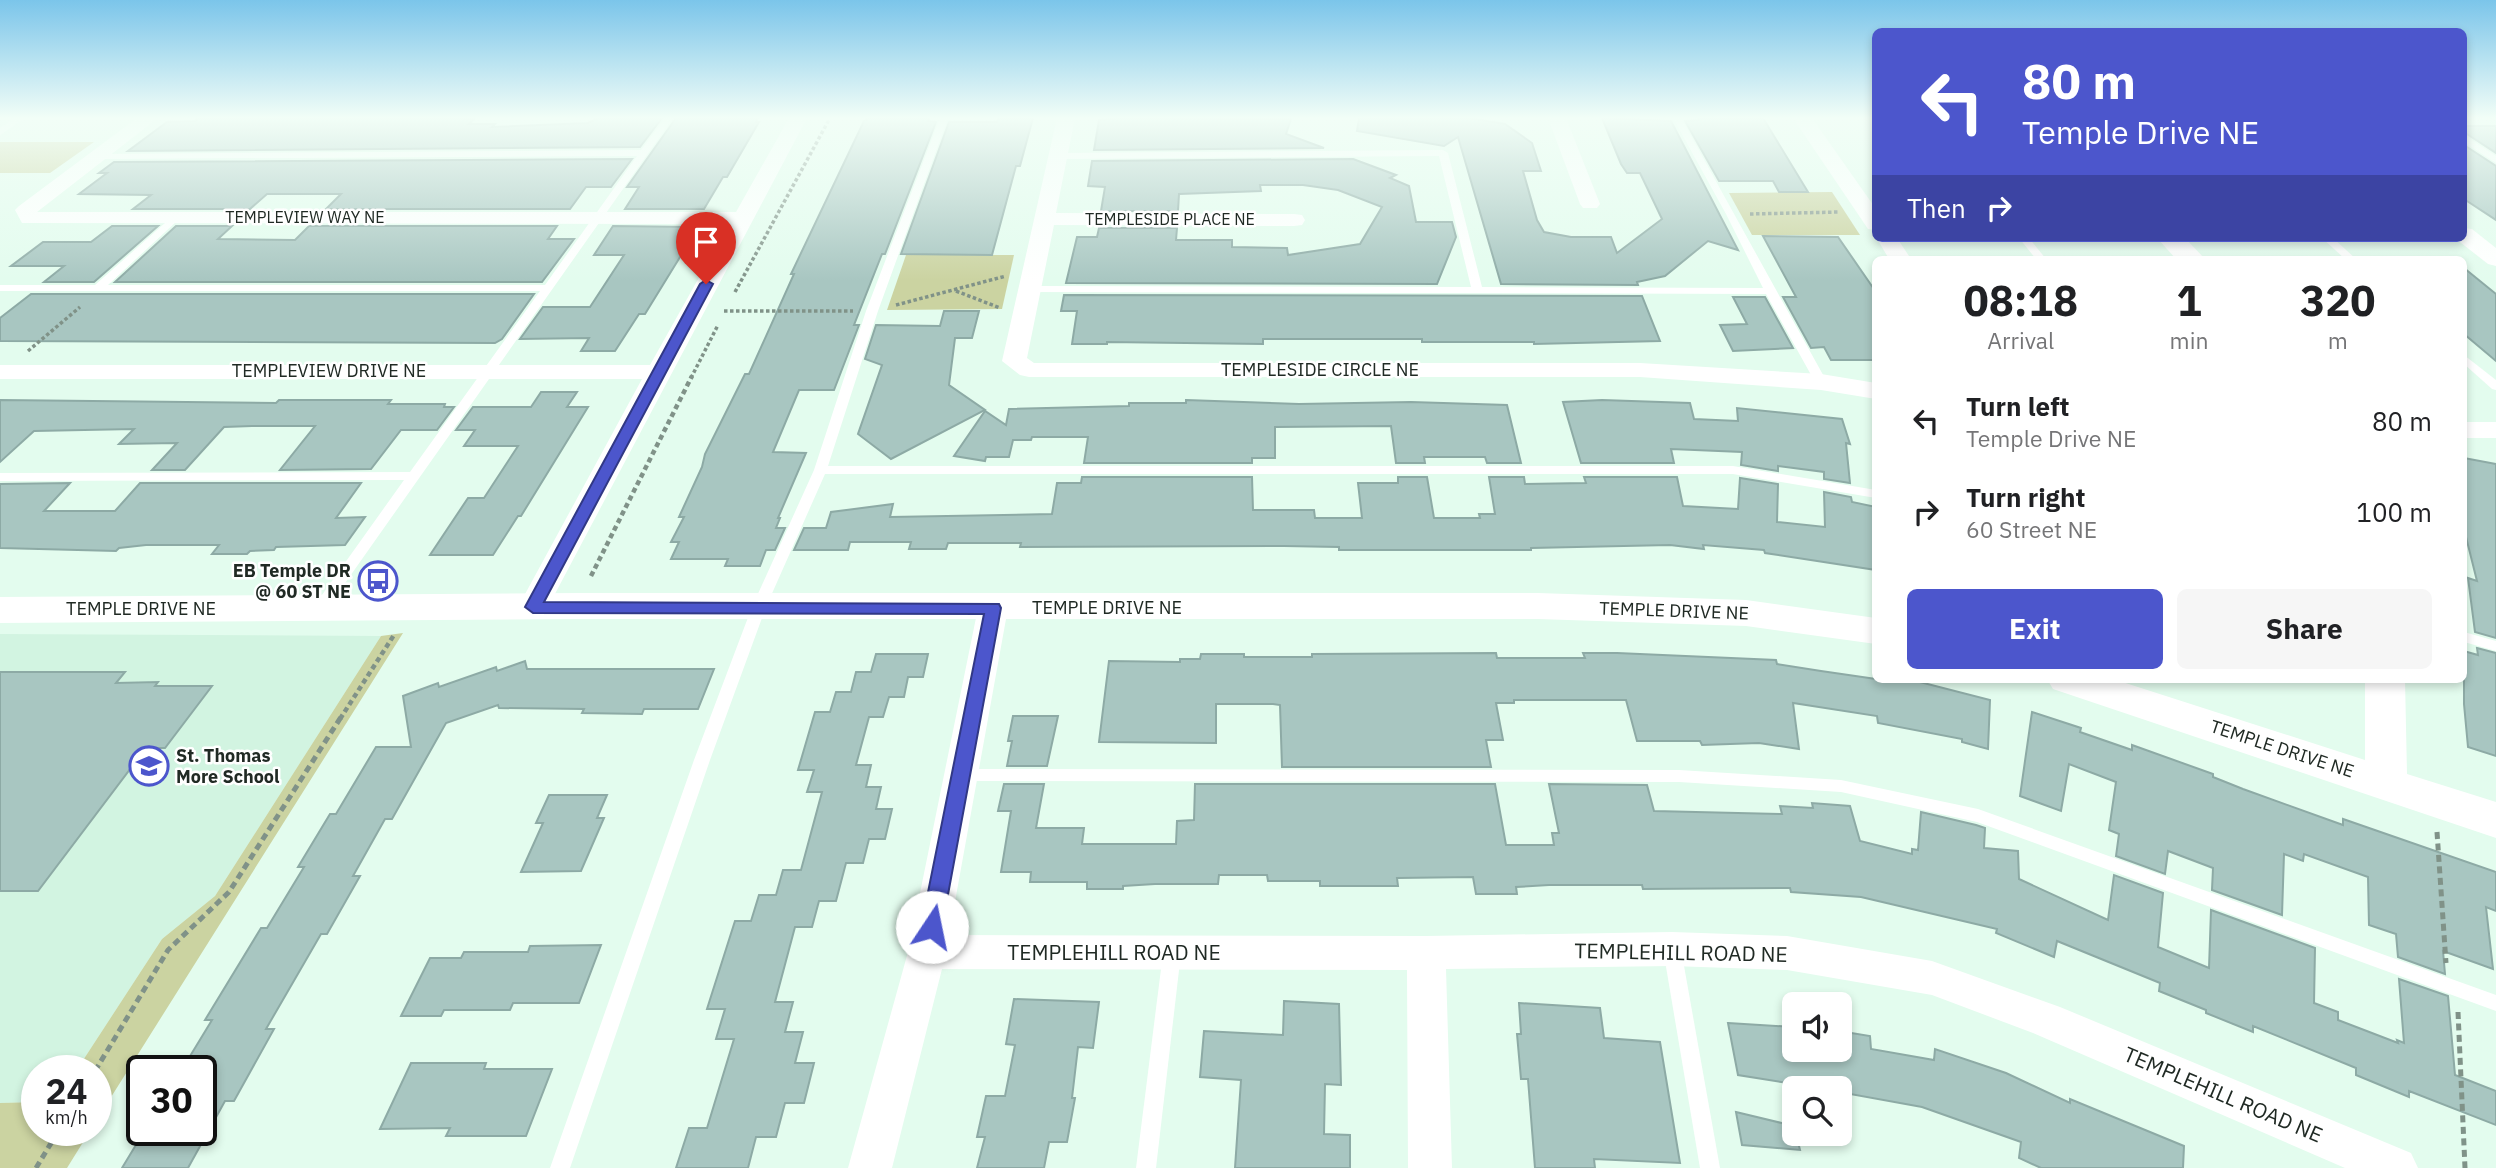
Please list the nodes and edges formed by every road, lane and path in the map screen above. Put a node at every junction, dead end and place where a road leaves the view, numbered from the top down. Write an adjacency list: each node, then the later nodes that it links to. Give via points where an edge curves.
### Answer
1 (77, 173): 16 (street, TEMPLEVIEW WAY NE, via 26,210 30,218)
2 (631, 173): 14 (lane)
3 (768, 173): 17 (street)
4 (800, 173): 35 (path, via 724,311)
5 (924, 173): 35 (lane)
6 (1055, 173): 18 (street, TEMPLESIDE CIRCLE NE)
7 (1448, 173): 31 (lane)
8 (1578, 173): 11 (street)
9 (1708, 173): 12 (lane)
10 (1841, 173): 13 (street)
11 (1590, 204)
12 (1731, 214): 15 (path); 34 (lane)
13 (1872, 215)
14 (601, 216): 16 (street, TEMPLEVIEW WAY NE); 17 (street, TEMPLEVIEW WAY NE); 30 (lane)
15 (1872, 216)
16 (174, 218): 29 (lane)
17 (743, 218): 40 (street)
18 (1046, 219): 19 (street, TEMPLESIDE PLACE NE); 32 (street, TEMPLESIDE CIRCLE NE)
19 (1294, 219)
20 (2467, 236): 27 (street)
21 (2027, 242): 24 (lane)
22 (2174, 242): 25 (street)
23 (2332, 242): 26 (lane)
24 (2039, 256)
25 (2188, 256)
26 (2348, 256)
27 (2496, 259)
28 (0, 288): 29 (lane)
29 (97, 288): 30 (lane); 39 (path)
30 (549, 288): 38 (lane)
31 (1478, 289): 32 (lane); 34 (lane)
32 (1030, 290): 33 (path, via 1002,309); 33 (path, via 1013,273); 41 (street, TEMPLESIDE CIRCLE NE, via 1014,361 1029,370 1640,369)
33 (956, 291): 35 (path)
34 (1770, 291): 41 (lane)
35 (872, 311): 46 (lane)
36 (718, 323): 50 (path)
37 (2467, 361): 42 (lane)
38 (489, 371): 39 (street, TEMPLEVIEW DRIVE NE); 40 (street, TEMPLEVIEW DRIVE NE); 47 (lane)
39 (1, 372)
40 (658, 372): 51 (street)
41 (1821, 382): 43 (street, TEMPLESIDE CIRCLE NE)
42 (2496, 386)
43 (1872, 390)
44 (2467, 430): 45 (street)
45 (2496, 430)
46 (820, 470): 49 (lane, via 1733,470); 52 (lane)
47 (414, 476): 48 (lane); 54 (lane)
48 (0, 477)
49 (1872, 493)
50 (591, 576)
51 (533, 607): 52 (street, TEMPLE DRIVE NE); 54 (street, TEMPLE DRIVE NE)
52 (759, 607): 53 (street, TEMPLE DRIVE NE); 73 (lane)
53 (993, 608): 57 (street, TEMPLE DRIVE NE, via 1538,606 1746,613); 62 (street)
54 (319, 609): 55 (street, TEMPLE DRIVE NE)
55 (0, 610)
56 (398, 629): 70 (path, via 229,892 168,950)
57 (1872, 630)
58 (2467, 638): 59 (lane)
59 (2496, 646)
60 (2079, 683): 63 (street, TEMPLE DRIVE NE)
61 (2385, 683): 63 (street)
62 (962, 775): 66 (street); 69 (lane, via 1679,776 1841,786 1978,816)
63 (2386, 784): 64 (street, TEMPLE DRIVE NE)
64 (2496, 820)
65 (1672, 949): 68 (street, TEMPLEHILL ROAD NE); 77 (lane); 78 (street, TEMPLEHILL ROAD NE, via 1787,953 1932,978 2046,1020)
66 (927, 952): 67 (street, TEMPLEHILL ROAD NE); 74 (street)
67 (1171, 953): 68 (street, TEMPLEHILL ROAD NE); 75 (lane)
68 (1426, 953): 76 (street)
69 (2496, 1003)
70 (105, 1055)
71 (49, 1146): 72 (path)
72 (36, 1168)
73 (561, 1168)
74 (870, 1168)
75 (1146, 1168)
76 (1430, 1168)
77 (1710, 1168)
78 (2396, 1168)

